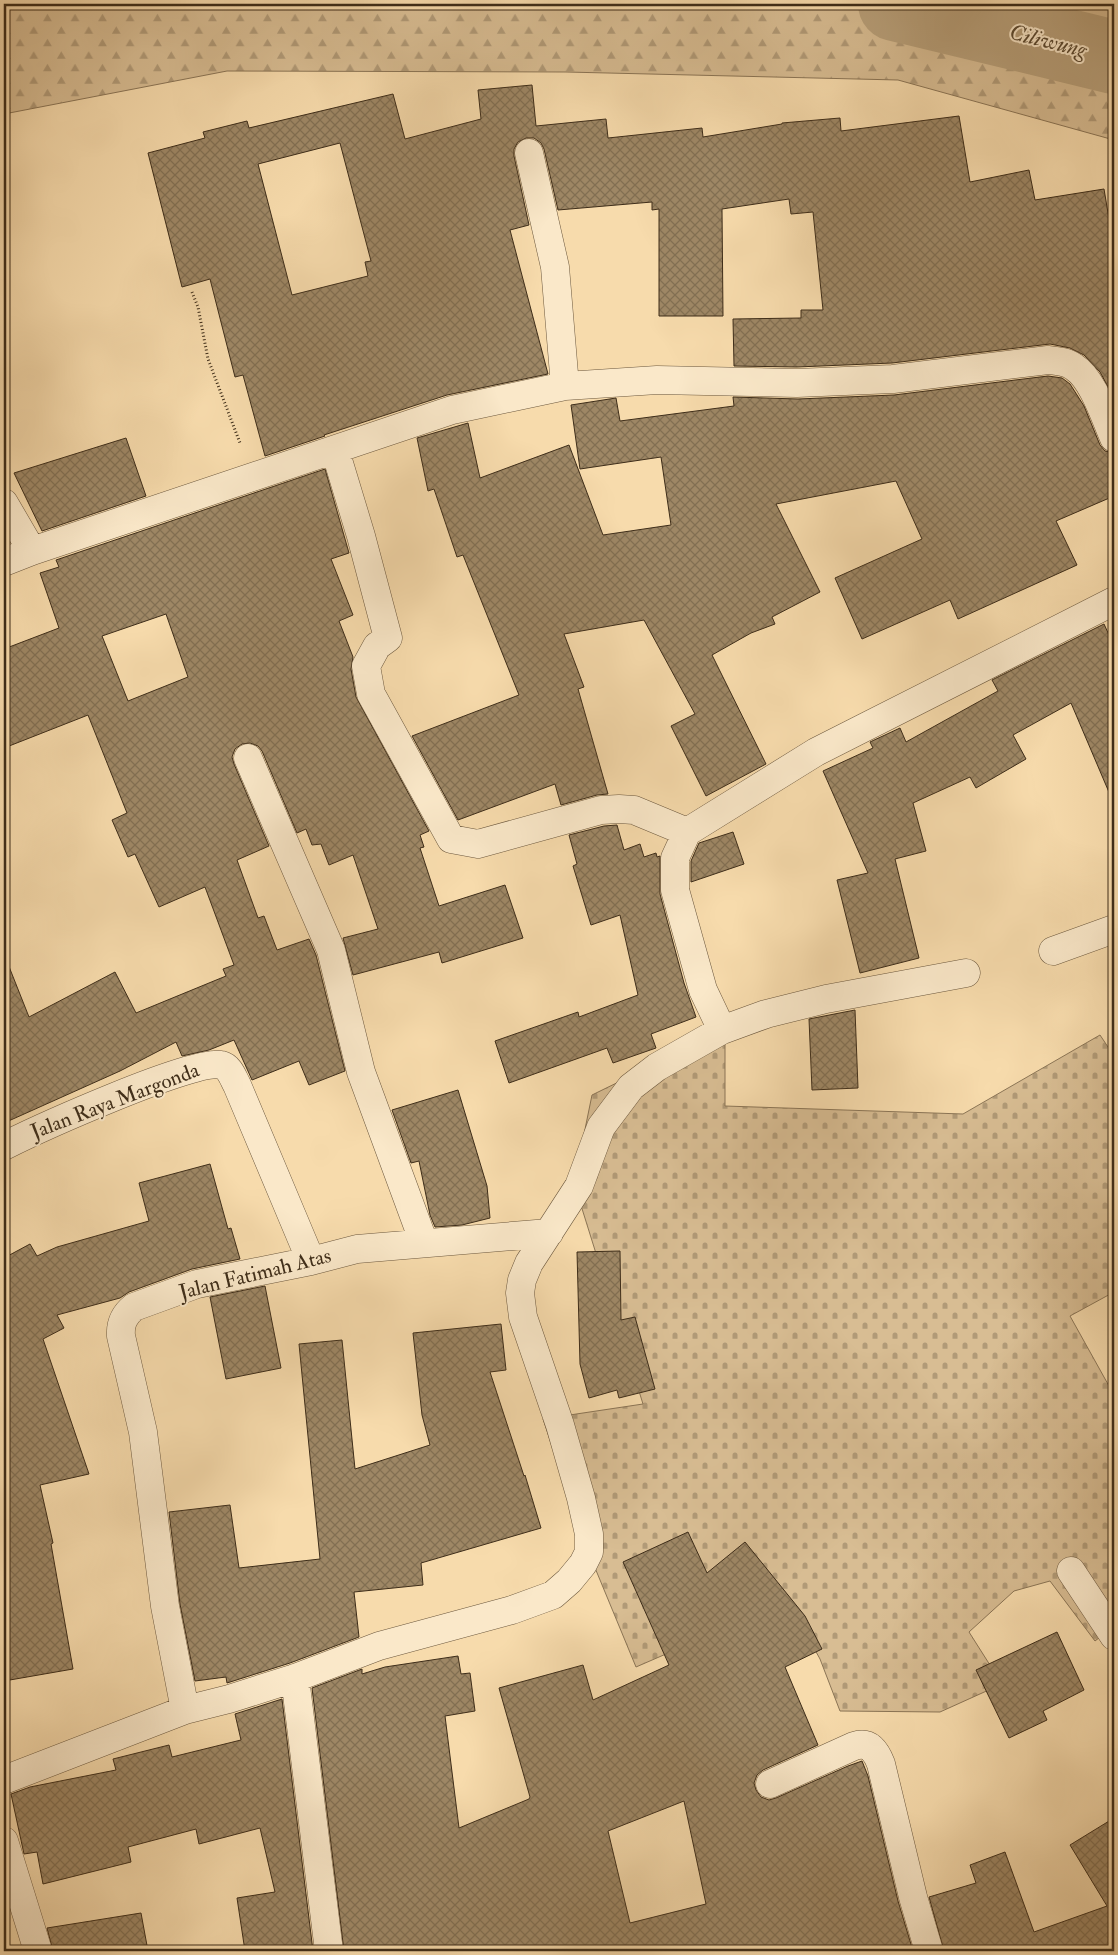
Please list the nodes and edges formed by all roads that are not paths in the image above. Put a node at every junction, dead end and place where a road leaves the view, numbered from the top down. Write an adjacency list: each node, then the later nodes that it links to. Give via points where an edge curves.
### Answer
1 (529, 153): 2 (street, via 555,267)
2 (565, 386): 3 (street, via 657,380 797,383 893,380 1048,360 1063,361 1084,376); 4 (street, via 452,410)
3 (1114, 438)
4 (335, 450): 6 (street); 10 (street, via 388,638 377,646 366,666 371,694 451,839 478,844 601,810 619,809 634,810)
5 (4, 503): 6 (street)
6 (32, 551): 7 (street)
7 (4, 562)
8 (1114, 601): 10 (street, via 816,752)
9 (248, 758): 17 (street, via 331,950 361,1072)
10 (687, 832): 14 (street, via 675,858 675,890 703,990)
11 (1114, 929): 12 (street)
12 (1053, 952)
13 (966, 973): 14 (street, via 826,999 766,1014)
14 (722, 1030): 16 (street, via 657,1067 631,1087 601,1127 580,1186)
15 (4, 1146): 18 (street, Jalan Raya Margonda, via 102,1102 190,1069 224,1065 237,1085)
16 (549, 1233): 17 (street, Jalan Fatimah Atas); 21 (street, via 529,1263 520,1293 528,1334 581,1498 589,1534 589,1552 583,1564 553,1595 512,1610 379,1646)
17 (424, 1243): 18 (street, Jalan Fatimah Atas, via 358,1249)
18 (311, 1261): 22 (street, Jalan Fatimah Atas, via 197,1284 134,1307 122,1321 121,1336 143,1432 165,1606)
19 (1071, 1571): 20 (street)
20 (1114, 1636)
21 (295, 1678): 22 (street); 27 (street)
22 (185, 1710): 23 (street)
23 (4, 1780)
24 (770, 1784): 28 (street, via 854,1746 864,1744 875,1751)
25 (4, 1841): 26 (street)
26 (38, 1951)
27 (329, 1951)
28 (929, 1951)

